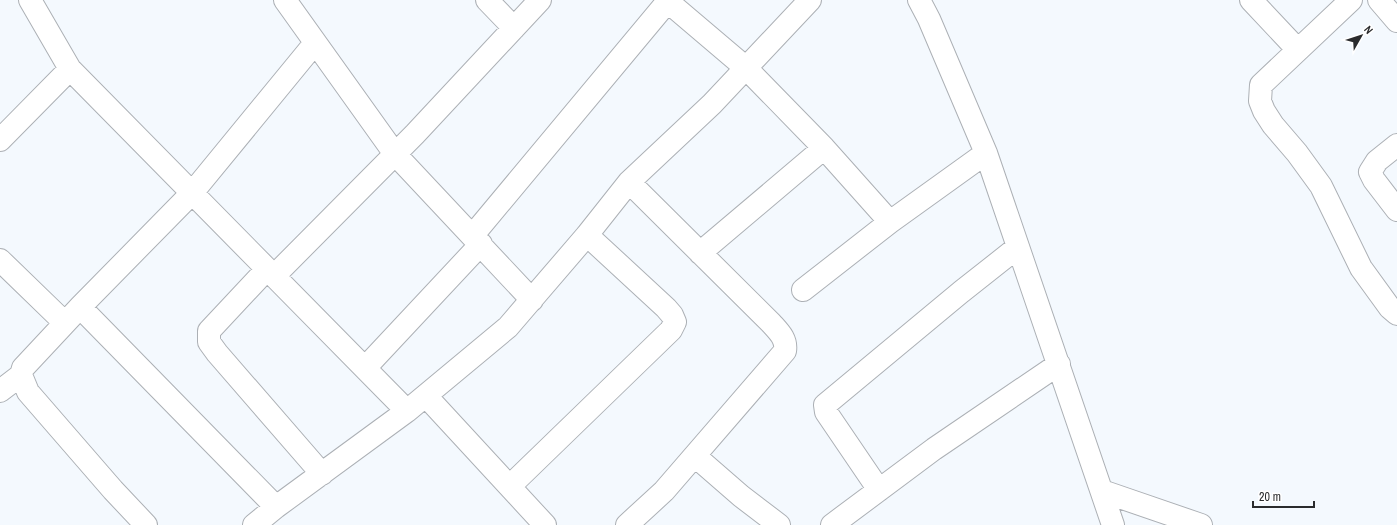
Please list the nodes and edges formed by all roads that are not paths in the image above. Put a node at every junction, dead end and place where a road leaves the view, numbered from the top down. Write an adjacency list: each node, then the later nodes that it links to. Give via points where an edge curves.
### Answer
1 (30, 0): 16 (street)
2 (284, 0): 13 (street)
3 (487, 0): 12 (street)
4 (540, 0): 12 (street)
5 (810, 0): 15 (street)
6 (919, 0): 20 (street)
7 (1251, 0): 14 (street)
8 (1351, 0): 14 (street)
9 (1379, 0): 11 (street)
10 (667, 1): 15 (street); 27 (street)
11 (1397, 21)
12 (514, 28): 21 (street)
13 (315, 43): 21 (street); 23 (street)
14 (1298, 50): 35 (street, via 1261,85 1260,101 1273,125 1321,186 1361,268)
15 (746, 68): 19 (street); 22 (street, via 712,104)
16 (70, 69): 17 (street); 23 (street)
17 (0, 140)
18 (1397, 145): 24 (street, via 1377,161 1370,172)
19 (824, 148): 25 (street); 29 (street)
20 (986, 153): 25 (street); 28 (street)
21 (395, 154): 27 (street); 31 (street)
22 (629, 182): 26 (street); 29 (street)
23 (192, 193): 31 (street); 34 (street)
24 (1397, 210)
25 (890, 222): 32 (street)
26 (587, 235): 33 (street); 45 (street, via 666,308 675,322 671,330)
27 (477, 240): 33 (street); 38 (street)
28 (1018, 247): 37 (street); 46 (street, via 825,405 826,412)
29 (700, 253): 43 (street, via 771,323 786,344 785,351)
30 (0, 260): 36 (street)
31 (271, 272): 38 (street); 44 (street, via 209,331 209,342)
32 (803, 290)
33 (532, 300): 41 (street, via 508,327)
34 (80, 307): 36 (street); 48 (street)
35 (1395, 308)
36 (65, 323): 39 (street, via 23,368)
37 (1058, 364): 46 (street); 47 (street)
38 (365, 368): 42 (street)
39 (21, 376): 40 (street); 49 (street, via 28,392)
40 (0, 391)
41 (426, 396): 42 (street); 45 (street)
42 (408, 411): 44 (street)
43 (695, 456): 52 (street, via 664,491); 53 (street)
44 (322, 474): 48 (street)
45 (510, 486): 51 (street)
46 (879, 490): 54 (street)
47 (1102, 491): 55 (street); 56 (street)
48 (276, 507): 50 (street)
49 (146, 525)
50 (255, 525)
51 (545, 525)
52 (627, 525)
53 (779, 525)
54 (832, 525)
55 (1114, 525)
56 (1201, 525)

